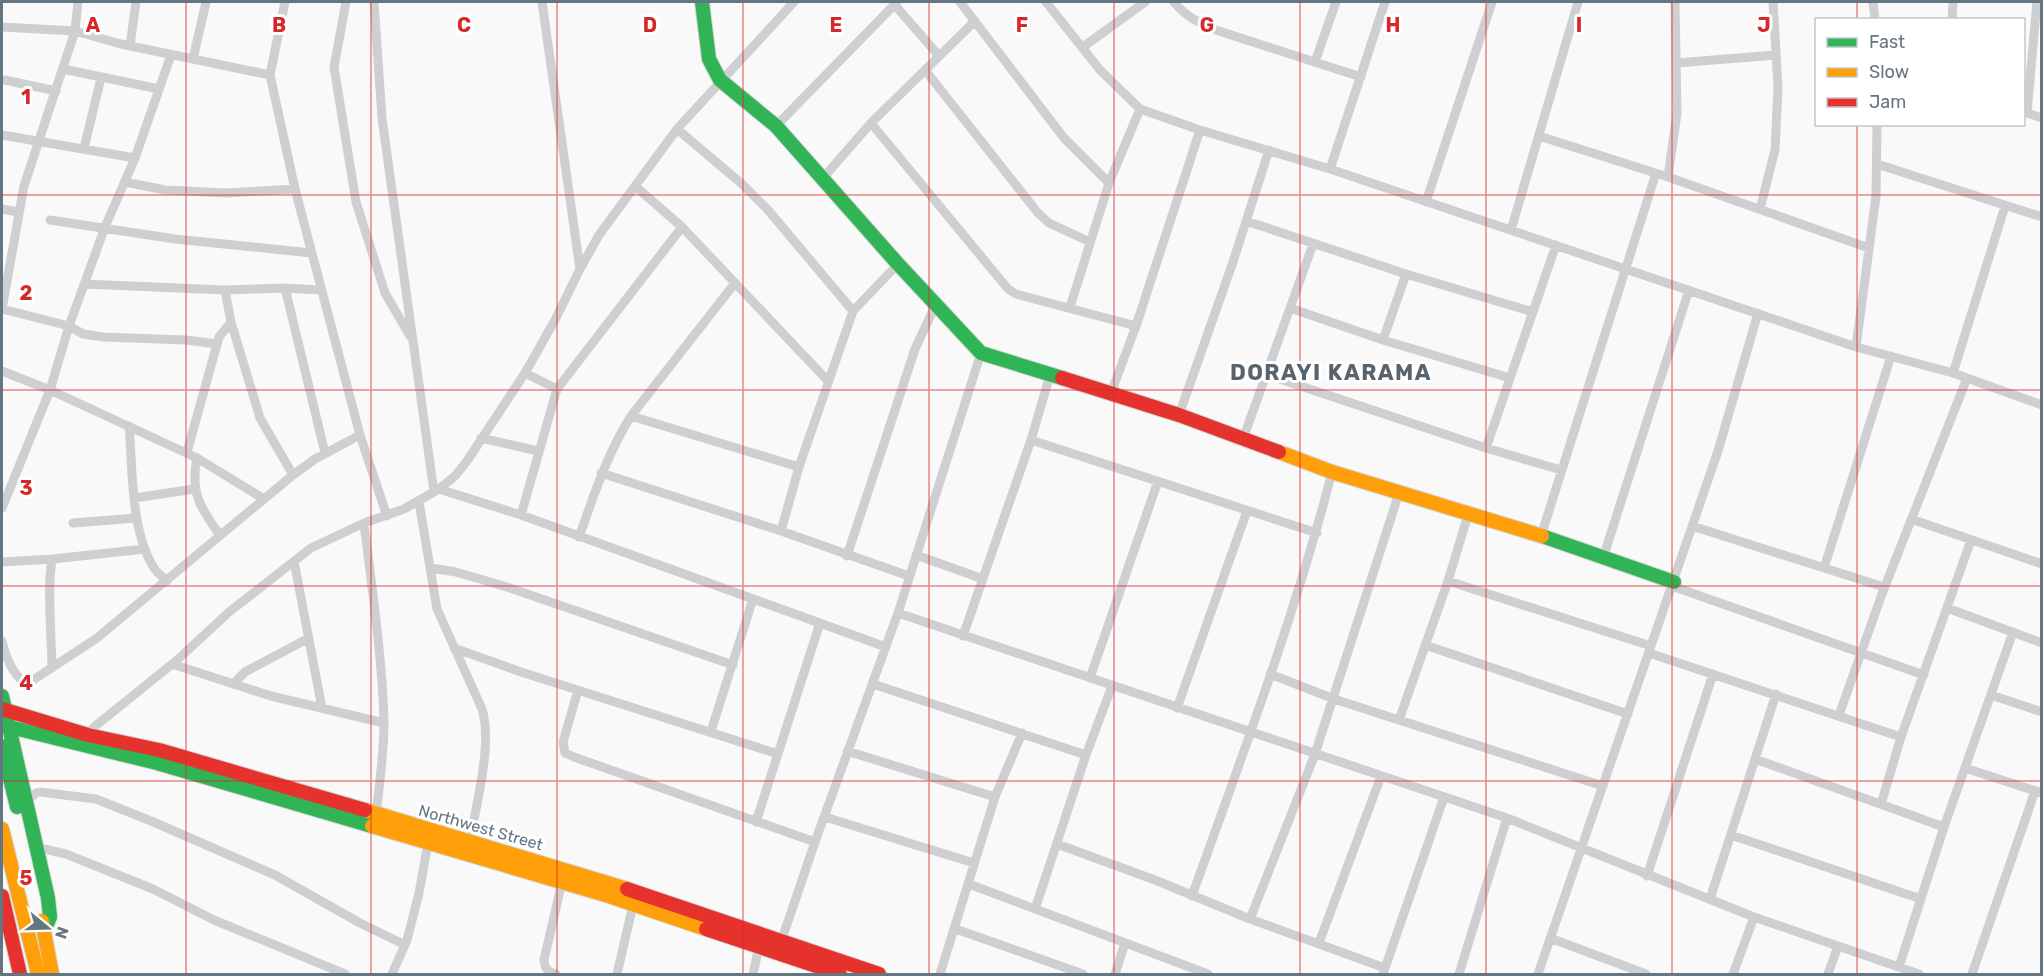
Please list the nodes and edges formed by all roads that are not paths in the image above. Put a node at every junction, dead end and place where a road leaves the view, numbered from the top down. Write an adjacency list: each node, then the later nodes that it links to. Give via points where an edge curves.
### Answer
1 (78, 2): 28 (street)
2 (136, 2): 29 (street)
3 (206, 2): 35 (street)
4 (285, 2): 40 (street)
5 (346, 2): 108 (street, via 334,67 356,202 385,293)
6 (374, 2): 108 (street, via 382,118)
7 (542, 2): 87 (street)
8 (702, 2): 44 (main road, via 709,59)
9 (794, 2): 44 (street)
10 (960, 2): 26 (street)
11 (1046, 2): 30 (street)
12 (1145, 2): 30 (street)
13 (1174, 2): 36 (street, via 1181,11 1216,30)
14 (1336, 2): 36 (street)
15 (1385, 2): 41 (street)
16 (1492, 2): 70 (street)
17 (1578, 2): 56 (street)
18 (1674, 2): 37 (street)
19 (1773, 2): 33 (street)
20 (1873, 2): 24 (street)
21 (1953, 2): 25 (street)
22 (2037, 2): 31 (street)
23 (895, 3): 34 (street); 51 (street)
24 (1875, 18)
25 (1952, 18)
26 (975, 21): 34 (street); 67 (street, via 1064,138)
27 (2, 27): 28 (street)
28 (75, 31): 29 (street); 38 (street)
29 (130, 46): 32 (street)
30 (1083, 47): 47 (street, via 1100,70)
31 (2037, 49): 48 (street)
32 (171, 55): 35 (street); 45 (street)
33 (1776, 55): 37 (street); 73 (street, via 1775,150)
34 (939, 56): 39 (street)
35 (193, 59): 40 (street)
36 (1316, 62): 41 (street)
37 (1676, 63): 64 (street, via 1677,113)
38 (63, 69): 42 (street); 46 (street)
39 (925, 70): 50 (street); 81 (street, via 1038,213 1049,223)
40 (270, 75): 69 (street)
41 (1361, 77): 62 (street)
42 (101, 78): 45 (street); 58 (street)
43 (5, 80): 46 (street)
44 (720, 80): 51 (main road); 53 (street)
45 (159, 89): 60 (street)
46 (56, 91): 57 (street)
47 (1140, 109): 54 (street); 67 (street)
48 (2025, 113): 49 (street)
49 (2042, 118)
50 (871, 123): 65 (street); 98 (street, via 1000,282 1016,294)
51 (776, 126): 65 (main road)
52 (1877, 126): 61 (street)
53 (677, 129): 68 (street); 101 (street, via 768,210)
54 (1200, 130): 59 (street); 106 (street)
55 (2, 135): 57 (street)
56 (1539, 136): 63 (street); 80 (street)
57 (39, 140): 58 (street); 74 (street)
58 (84, 148): 60 (street)
59 (1269, 150): 62 (street); 77 (street)
60 (135, 158): 66 (street)
61 (1877, 164): 71 (street); 84 (street)
62 (1330, 169): 70 (street)
63 (1656, 173): 64 (street); 88 (street)
64 (1668, 177): 73 (street)
65 (824, 178): 86 (main road)
66 (125, 182): 69 (street, via 165,190 226,193); 78 (street)
67 (1109, 183): 81 (street)
68 (635, 186): 79 (street); 87 (street)
69 (295, 189): 85 (street)
70 (1426, 202): 80 (street)
71 (2005, 206): 75 (street); 115 (street)
72 (2, 209): 74 (street)
73 (1760, 210): 84 (street)
74 (18, 212): 90 (street)
75 (2042, 217)
76 (50, 219): 78 (street)
77 (1246, 221): 82 (street); 125 (street)
78 (105, 226): 85 (street, via 175,239); 92 (street)
79 (682, 227): 91 (street); 121 (street)
80 (1511, 230): 83 (street)
81 (1090, 242): 98 (street)
82 (1313, 244): 89 (street); 99 (street)
83 (1556, 245): 88 (street); 102 (street)
84 (1869, 248): 110 (street)
85 (312, 253): 95 (street)
86 (898, 264): 97 (main road); 101 (street)
87 (580, 269): 114 (street)
88 (1626, 269): 96 (street); 138 (street)
89 (1406, 274): 102 (street); 107 (street)
90 (4, 276): 100 (street)
91 (735, 283): 120 (street); 126 (street)
92 (84, 284): 94 (street); 105 (street)
93 (285, 288): 94 (street); 95 (street); 135 (street)
94 (225, 290): 104 (street)
95 (321, 290): 128 (street)
96 (1689, 290): 103 (street); 169 (street)
97 (936, 304): 111 (main road); 167 (street, via 915,349)
98 (1070, 307): 106 (street)
99 (1290, 308): 107 (street); 117 (street)
100 (2, 309): 105 (street)
101 (853, 311): 120 (street)
102 (1533, 312): 118 (street)
103 (1758, 313): 110 (street); 158 (street)
104 (231, 322): 109 (street); 141 (street, via 260,418)
105 (69, 326): 109 (street, via 83,334 104,337); 122 (street)
106 (1136, 326): 123 (street)
107 (1383, 340): 118 (street)
108 (412, 341): 144 (street)
109 (217, 344): 134 (street)
110 (1856, 347): 112 (street)
111 (981, 353): 116 (main road); 166 (street)
112 (1891, 356): 115 (street); 174 (street)
113 (2, 371): 122 (street)
114 (525, 373): 121 (street); 129 (street)
115 (1953, 373): 119 (street)
116 (1050, 375): 123 (main road); 131 (street)
117 (1268, 375): 130 (street); 132 (street)
118 (1510, 378): 132 (street)
119 (1967, 378): 124 (street); 155 (street)
120 (828, 381): 137 (street)
121 (557, 389): 133 (street)
122 (50, 390): 127 (street); 149 (street)
123 (1111, 393): 125 (main road)
124 (2040, 401)
125 (1179, 415): 130 (main road)
126 (631, 416): 137 (street); 140 (street)
127 (129, 426): 134 (street); 146 (street)
128 (360, 435): 135 (street); 153 (street)
129 (481, 438): 133 (street); 144 (street, via 461,469)
130 (1243, 439): 139 (main road)
131 (1031, 440): 142 (street); 176 (street)
132 (1486, 448): 138 (street)
133 (538, 451): 151 (street)
134 (187, 452): 136 (street)
135 (325, 453): 141 (street)
136 (197, 458): 143 (street); 147 (street)
137 (800, 467): 159 (street)
138 (1562, 470): 162 (street)
139 (1332, 472): 145 (main road); 160 (street)
140 (601, 473): 159 (street); 163 (street)
141 (293, 475): 147 (street)
142 (1158, 481): 150 (street); 201 (street)
143 (194, 489): 146 (street); 161 (street, via 204,513)
144 (437, 491): 148 (street); 151 (street)
145 (1399, 493): 152 (main road); 208 (street)
146 (135, 498): 154 (street)
147 (264, 499): 161 (street)
148 (419, 502): 153 (street); 173 (street)
149 (2, 508)
150 (1247, 511): 160 (street); 211 (street)
151 (521, 515): 163 (street)
152 (1468, 515): 162 (main road); 178 (street)
153 (387, 516): 157 (street)
154 (137, 518): 156 (street); 165 (street)
155 (1911, 519): 164 (street); 180 (street)
156 (73, 523)
157 (364, 523): 171 (street, via 311,548); 216 (street)
158 (1692, 526): 174 (street); 179 (street)
159 (781, 531): 167 (street)
160 (1317, 533): 198 (street)
161 (220, 535): 177 (street)
162 (1541, 536): 169 (main road)
163 (579, 537): 181 (street)
164 (1971, 540): 172 (street); 182 (street)
165 (145, 549): 168 (street); 177 (street, via 155,569)
166 (916, 555): 175 (street); 176 (street)
167 (847, 556): 175 (street)
168 (53, 558): 170 (street); 197 (street)
169 (1603, 558): 179 (main road)
170 (2, 561)
171 (294, 561): 187 (street); 195 (street)
172 (2042, 564)
173 (431, 568): 192 (street, via 437,609); 196 (street, via 510,588)
174 (1824, 568): 180 (street)
175 (909, 576): 183 (street)
176 (983, 579): 186 (street)
177 (167, 581): 197 (street, via 97,638)
178 (1448, 581): 190 (street); 193 (street)
179 (1673, 584): 193 (street); 194 (street)
180 (1884, 587): 194 (street)
181 (753, 599): 184 (street); 196 (street)
182 (1947, 608): 185 (street); 200 (street)
183 (898, 613): 186 (street); 191 (street)
184 (819, 623): 191 (street); 226 (street)
185 (2013, 632): 189 (street); 207 (street)
186 (963, 636): 201 (street)
187 (309, 638): 202 (street, via 245,672); 210 (street)
188 (2, 641): 197 (street, via 7,658 24,683)
189 (2042, 643)
190 (1425, 645): 213 (street); 215 (street)
191 (886, 647): 203 (street)
192 (454, 648): 205 (street); 245 (street, via 486,723)
193 (1650, 649): 199 (street); 213 (street)
194 (1861, 652): 200 (street); 214 (street)
195 (172, 664): 202 (street); 221 (street)
196 (732, 665): 218 (street)
197 (52, 668)
198 (1270, 674): 208 (street); 219 (street)
199 (1713, 674): 206 (street); 252 (street)
200 (1924, 675): 223 (street)
201 (1090, 678): 204 (street)
202 (232, 684): 210 (street)
203 (873, 684): 220 (street); 225 (street)
204 (1112, 686): 211 (street); 228 (street)
205 (578, 690): 218 (street); 241 (street, via 563,742 565,753)
206 (1776, 694): 214 (street); 229 (street)
207 (1991, 695): 212 (street); 230 (street)
208 (1334, 699): 215 (street); 227 (street)
209 (3, 705): 217 (main road); 222 (main road)
210 (322, 708): 216 (street)
211 (1178, 708): 219 (street)
212 (2042, 712)
213 (1628, 714): 232 (street)
214 (1839, 715): 223 (street)
215 (1399, 720): 232 (street)
216 (384, 723): 238 (street)
217 (4, 725): 222 (main road); 236 (main road)
218 (711, 731): 226 (street)
219 (1251, 732): 227 (street); 256 (street)
220 (1022, 733): 228 (street); 234 (street)
221 (88, 735): 222 (main road, Northwest Street); 238 (main road, Northwest Street, via 159,750)
222 (67, 736): 247 (main road, Northwest Street)
223 (1901, 737): 237 (street)
224 (2, 746): 264 (main road)
225 (847, 751): 234 (street); 239 (street)
226 (778, 754): 241 (street)
227 (1315, 754): 231 (street); 262 (street)
228 (1086, 755): 248 (street)
229 (1755, 759): 237 (street); 244 (street)
230 (1965, 768): 233 (street); 242 (street)
231 (1381, 776): 235 (street); 268 (street)
232 (1603, 786): 250 (street)
233 (2038, 792): 295 (street)
234 (995, 797): 251 (street)
235 (1444, 797): 240 (street); 273 (street)
236 (26, 802): 249 (main road); 269 (street, via 40,792 96,799 275,875)
237 (1881, 804): 242 (street)
238 (376, 814): 245 (main road, Northwest Street)
239 (825, 817): 246 (street); 251 (street)
240 (1507, 818): 250 (street); 289 (street)
241 (756, 822): 246 (street)
242 (1944, 827): 258 (street)
243 (2, 829): 275 (main road)
244 (1731, 835): 257 (street); 258 (street)
245 (470, 841): 266 (main road, Northwest Street)
246 (815, 842): 266 (street)
247 (428, 843): 253 (main road, Northwest Street); 269 (street)
248 (1057, 844): 256 (street); 260 (street)
249 (36, 847): 264 (main road, via 50,917); 278 (street, via 66,854 153,889 214,920)
250 (1582, 849): 252 (street); 265 (street)
251 (974, 862): 254 (street)
252 (1647, 876): 257 (street)
253 (562, 882): 259 (main road, Northwest Street); 280 (street, via 544,960 545,968)
254 (969, 884): 260 (street); 263 (street)
255 (2, 896): 276 (main road)
256 (1192, 896): 262 (street)
257 (1710, 899): 261 (street)
258 (1921, 899): 272 (street)
259 (633, 905): 271 (main road, Northwest Street); 281 (street)
260 (1035, 909): 267 (street)
261 (1754, 917): 270 (street); 292 (street)
262 (1250, 919): 268 (street)
263 (956, 929): 285 (street); 286 (street)
264 (44, 931): 277 (main road)
265 (1551, 938): 290 (street); 291 (street)
266 (782, 939): 284 (main road, Northwest Street)
267 (1125, 943): 287 (street); 288 (street)
268 (1319, 943): 273 (street)
269 (405, 945): 279 (street)
270 (1838, 946): 272 (street); 293 (street)
271 (759, 947): 274 (main road, Northwest Street); 282 (street)
272 (1899, 967): 294 (street)
273 (1384, 971)
274 (826, 972): 283 (main road, Northwest Street)
275 (37, 974)
276 (20, 975)
277 (52, 975)
278 (345, 975)
279 (392, 975)
280 (556, 975)
281 (617, 975)
282 (753, 975)
283 (840, 975)
284 (879, 975)
285 (940, 975)
286 (1083, 975)
287 (1115, 975)
288 (1208, 975)
289 (1459, 975)
290 (1538, 975)
291 (1646, 975)
292 (1733, 975)
293 (1828, 975)
294 (1919, 975)
295 (1972, 975)

